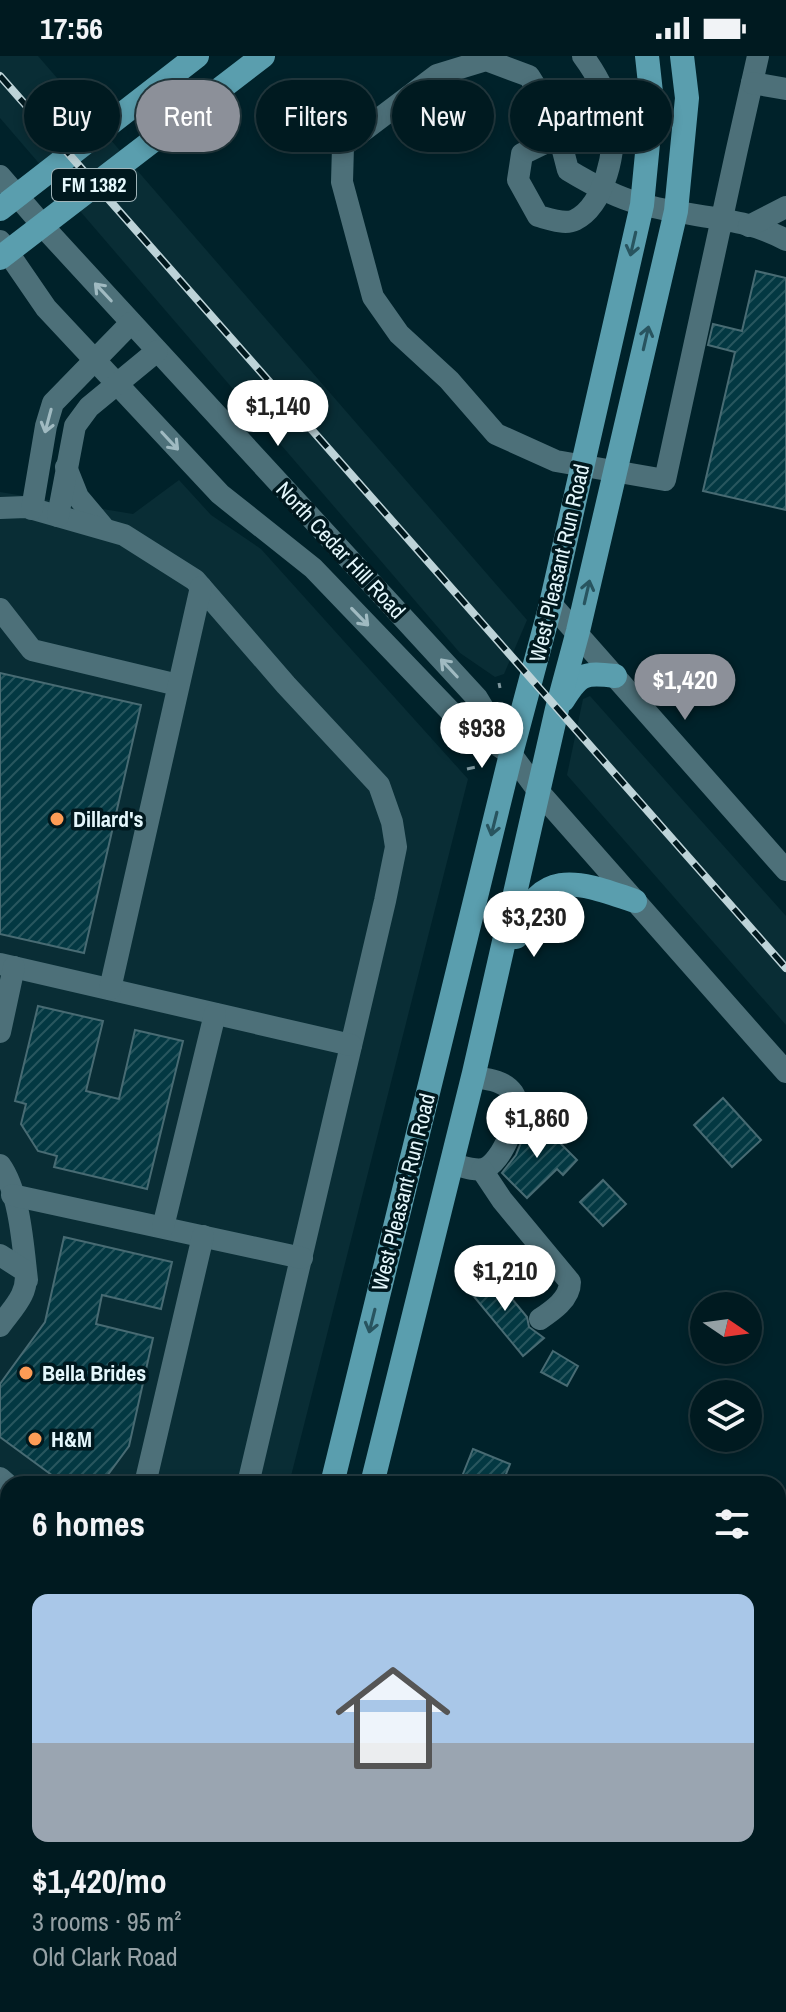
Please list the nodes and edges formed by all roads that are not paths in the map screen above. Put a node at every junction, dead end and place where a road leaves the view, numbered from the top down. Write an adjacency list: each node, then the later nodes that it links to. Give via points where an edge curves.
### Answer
1 (197, 56): 16 (main road, FM 1382)
2 (263, 56): 22 (main road, FM 1382)
3 (583, 56): 13 (street, via 600,79 612,116 611,160)
4 (647, 56): 14 (main road, West Pleasant Run Road, via 652,102)
5 (682, 56): 17 (main road, West Pleasant Run Road, via 687,98)
6 (758, 56): 8 (street)
7 (520, 64): 28 (street, via 486,60 437,75 343,146 342,182 373,297 399,334 496,434 556,461)
8 (752, 83): 9 (street); 18 (street)
9 (786, 89)
10 (526, 152): 13 (street, via 518,180 538,216 573,221)
11 (563, 152): 13 (street, via 568,170)
12 (0, 176): 23 (street, North Cedar Hill Road, one-way to 12)
13 (601, 189): 14 (street)
14 (642, 205): 17 (street); 28 (main road, West Pleasant Run Road, one-way to 28)
15 (786, 207): 19 (street)
16 (0, 209)
17 (676, 211): 18 (street); 30 (main road, West Pleasant Run Road, one-way to 17)
18 (721, 218): 19 (street); 30 (street, via 665,480)
19 (749, 226): 20 (street)
20 (786, 240)
21 (0, 241): 25 (street, North Cedar Hill Road, via 46,308)
22 (0, 258)
23 (131, 323): 24 (street, North Cedar Hill Road); 25 (street)
24 (157, 351): 26 (street); 42 (street, North Cedar Hill Road, one-way to 24, via 477,698)
25 (94, 360): 26 (street, North Cedar Hill Road); 27 (street, one-way to 27, via 53,403)
26 (116, 384): 29 (street, via 75,426); 42 (street, North Cedar Hill Road, one-way to 42, via 220,494 313,568 456,717)
27 (42, 459): 31 (street); 32 (street)
28 (582, 465): 30 (street); 36 (main road, West Pleasant Run Road)
29 (66, 467): 33 (street); 34 (street, via 78,497)
30 (616, 470): 38 (main road, West Pleasant Run Road, one-way to 30)
31 (0, 506): 32 (street)
32 (32, 509): 33 (street)
33 (58, 516): 34 (street)
34 (104, 529): 35 (street, via 124,535)
35 (201, 587): 40 (street); 50 (street, via 379,785 392,822 396,847)
36 (551, 604): 38 (street); 42 (main road, West Pleasant Run Road)
37 (0, 609): 40 (street, via 32,650)
38 (578, 631): 39 (street); 41 (main road, West Pleasant Run Road)
39 (615, 676): 41 (main road, via 590,673 576,680); 44 (street)
40 (178, 685): 47 (street)
41 (557, 709): 43 (main road, West Pleasant Run Road)
42 (511, 754): 43 (street, North Cedar Hill Road); 67 (main road, West Pleasant Run Road, one-way to 67)
43 (539, 792): 45 (street, North Cedar Hill Road); 52 (main road, West Pleasant Run Road)
44 (784, 863)
45 (635, 901): 51 (street, North Cedar Hill Road); 52 (main road, via 583,883 539,893 521,921)
46 (7, 966): 47 (street); 49 (street)
47 (110, 989): 48 (street)
48 (215, 1014): 50 (street); 58 (street)
49 (0, 1032)
50 (351, 1045): 61 (street)
51 (786, 1072)
52 (474, 1075): 53 (main road, West Pleasant Run Road); 55 (street, via 493,1079 517,1100 502,1150 494,1164)
53 (452, 1164): 55 (street); 68 (main road, West Pleasant Run Road)
54 (0, 1165): 56 (street)
55 (482, 1170): 63 (street, via 570,1282 554,1310)
56 (12, 1195): 57 (street); 58 (street)
57 (19, 1218): 60 (street); 62 (street)
58 (163, 1227): 59 (street)
59 (203, 1236): 61 (street); 65 (street)
60 (0, 1255): 62 (street, via 25,1271)
61 (302, 1258): 66 (street)
62 (27, 1280): 64 (street)
63 (540, 1319)
64 (0, 1326)
65 (147, 1476)
66 (250, 1476)
67 (334, 1476)
68 (374, 1476)

